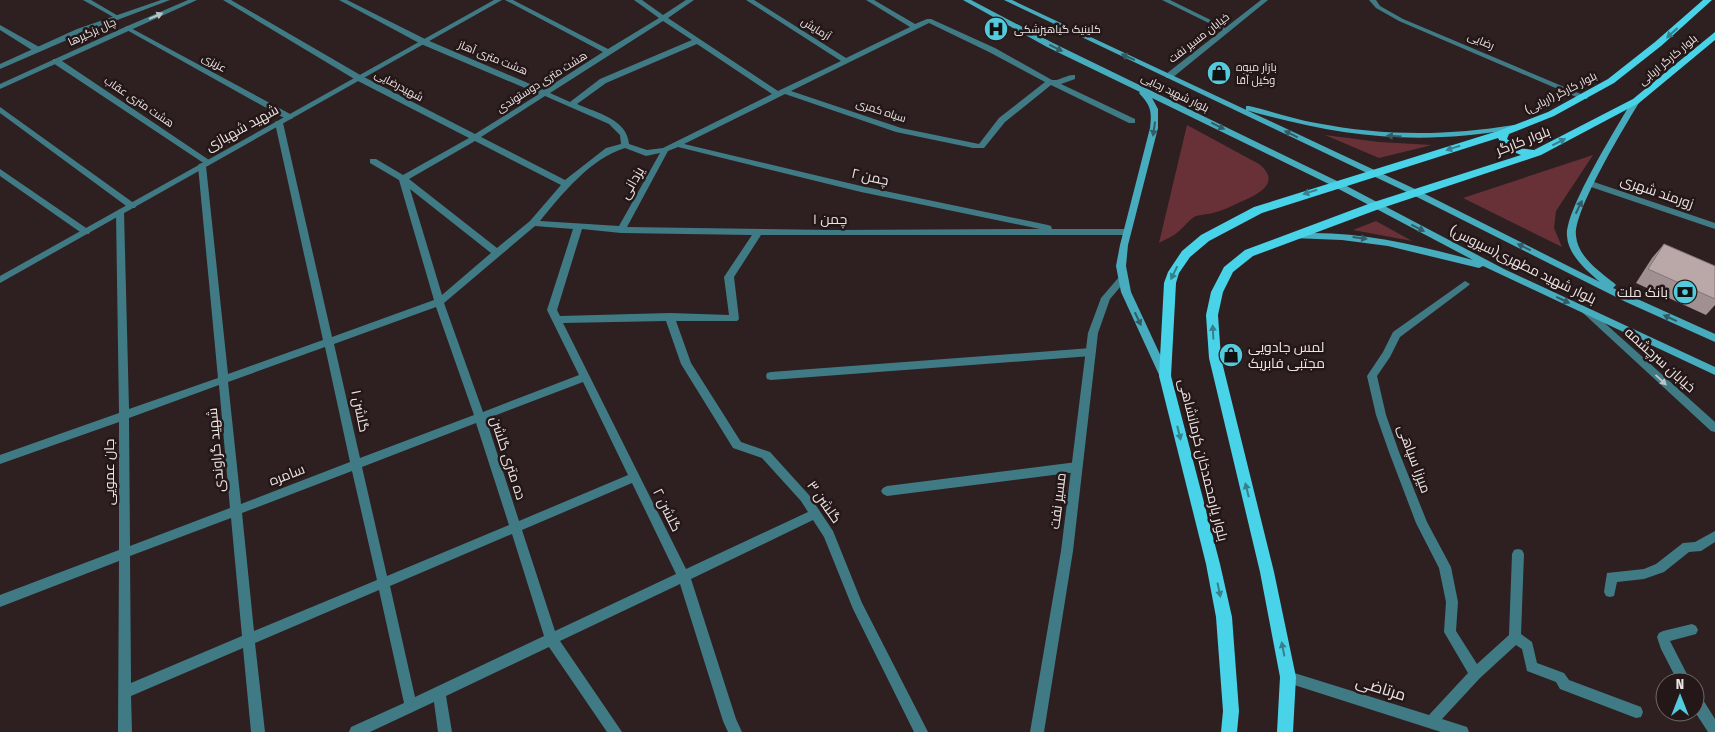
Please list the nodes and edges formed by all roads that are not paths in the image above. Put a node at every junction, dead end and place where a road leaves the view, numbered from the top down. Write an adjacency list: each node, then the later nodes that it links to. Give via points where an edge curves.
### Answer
1 (86, 0): 19 (street)
2 (167, 0): 19 (street, چال بزگیرها)
3 (194, 0): 22 (street, چال بزگیرها, one-way to 3)
4 (226, 0): 34 (street, شهیدرضایی)
5 (342, 0): 26 (street, هشت متری آهاز)
6 (499, 0): 26 (street, شهید شهبازی)
7 (508, 0): 28 (street)
8 (637, 0): 18 (street, سیاه کمری)
9 (691, 0): 18 (street, هشت متری دوستوندی)
10 (749, 0): 30 (street, آزمایش)
11 (869, 0): 21 (street)
12 (966, 0): 35 (main road, بلوار شهید رجایی, one-way to 35)
13 (1007, 0): 32 (main road, بلوار شهید رجایی, one-way to 13)
14 (1165, 0): 23 (street)
15 (1266, 0): 23 (street, خیابان مسیر نفت)
16 (1372, 0): 41 (street, رضایی, via 1401,20)
17 (1708, 0): 41 (main road, بلوار کارگر (اربابی), one-way to 41, via 1625,71)
18 (662, 17): 25 (street, سیاه کمری); 28 (street, هشت متری دوستوندی)
19 (117, 18): 27 (street, چال بزگیرها)
20 (0, 27): 27 (street)
21 (915, 27): 30 (street); 36 (street, via 929,20)
22 (127, 28): 29 (street, چال بزگیرها); 45 (street, عزیزی)
23 (1227, 30): 32 (street, خیابان مسیر نفت)
24 (1715, 35): 42 (main road, بلوار کارگر اربابی)
25 (696, 41): 39 (street, سیاه کمری); 43 (street, via 602,81)
26 (424, 42): 34 (street, شهید شهبازی); 38 (street, هشت متری آهاز)
27 (38, 50): 31 (street, چال بزگیرها)
28 (610, 52): 38 (street, هشت متری دوستوندی)
29 (56, 61): 37 (street, چال بزگیرها); 56 (street, هشت متری عقاب)
30 (846, 61): 39 (street)
31 (0, 67)
32 (1169, 76): 40 (main road, بلوار شهید رجایی)
33 (1072, 77): 36 (street)
34 (359, 78): 45 (street, شهید شهبازی); 50 (street, شهیدرضایی)
35 (1121, 79): 61 (main road, بلوار شهید رجایی, one-way to 61); 74 (main road, one-way to 74, via 1152,101 1155,118 1152,142)
36 (1050, 82): 39 (street, سیاه کمری, via 1002,120 981,146 899,130); 46 (street)
37 (0, 87)
38 (546, 93): 43 (street, هشت متری آهاز); 50 (street, هشت متری دوستوندی)
39 (781, 93): 51 (street)
40 (1214, 97): 48 (main road, one-way to 40, via 1461,136 1396,137 1316,126); 58 (main road, بلوار شهید رجایی, one-way to 40)
41 (1584, 97): 48 (main road, بلوار کارگر (اربابی))
42 (1636, 101): 54 (main road, بلوار کارگر, one-way to 42); 62 (main road)
43 (572, 104): 52 (street, هشت متری آهاز, via 612,122 624,134)
44 (0, 109): 64 (street)
45 (289, 117): 47 (street, شهید شهبازی)
46 (1132, 121)
47 (279, 123): 56 (street, شهید شهبازی); 87 (street, گلشن ۱)
48 (1529, 124): 49 (main road, بلوار کارگر (اربابی))
49 (1505, 132): 54 (main road, via 1502,139 1507,146 1520,152); 58 (main road, بلوار کارگر (اربابی), one-way to 58)
50 (474, 138): 59 (street, هشت متری دوستوندی); 60 (street, شهیدرضایی)
51 (676, 144): 53 (street); 73 (street, چمن ۲)
52 (625, 145): 53 (street, via 646,153); 60 (street, via 609,150)
53 (665, 150): 70 (street, یزدانی)
54 (1537, 153): 63 (main road, بلوار کارگر)
55 (373, 161): 59 (street)
56 (205, 164): 64 (street, شهید شهبازی); 93 (street, شهید گراوندی)
57 (0, 172): 71 (street)
58 (1373, 174): 61 (main road, بلوار یارمحمدخان کرمانشاهی); 63 (main road, بلوار شهید رجایی)
59 (403, 180): 76 (street); 82 (street, ده متری گلشن)
60 (566, 184): 67 (street)
61 (1336, 184): 65 (main road, بلوار شهید رجایی); 91 (main road, بلوار یارمحمدخان کرمانشاهی, one-way to 91, via 1238,219 1205,238 1186,254 1170,283)
62 (1591, 184): 68 (street, زورمند شهری); 81 (main road, one-way to 62, via 1582,259 1570,234 1572,221)
63 (1414, 192): 65 (main road); 81 (main road, بلوار شهید مطهری(سیروس), one-way to 63)
64 (132, 206): 66 (street, شهید شهبازی)
65 (1374, 206): 75 (main road); 77 (main road, بلوار شهید مطهری(سیروس), one-way to 77)
66 (120, 212): 71 (street, شهید شهبازی); 94 (street, جان عمویی)
67 (533, 223): 69 (street, چمن ۱); 76 (street)
68 (1715, 226)
69 (578, 227): 70 (street, چمن ۱); 84 (street)
70 (621, 230): 72 (street, چمن ۱)
71 (86, 232): 79 (street, شهید شهبازی)
72 (758, 232): 73 (street, چمن ۱); 85 (street, via 729,277 734,319)
73 (1059, 232): 74 (street, چمن ۱)
74 (1127, 232): 78 (main road, via 1121,256)
75 (1294, 236): 77 (main road, one-way to 77, via 1382,242); 118 (main road, one-way to 75, via 1267,572 1215,358 1212,316 1217,292 1228,270 1249,253)
76 (497, 253): 82 (street)
77 (1501, 271): 83 (main road, بلوار شهید مطهری(سیروس), one-way to 83)
78 (1122, 279): 88 (street, مسیر نفت, via 1106,298 1098,316); 91 (main road, one-way to 91)
79 (0, 280)
80 (1465, 284): 117 (street, میرزا سپاهی, via 1396,335 1372,376 1381,415 1398,461 1422,523 1445,567 1452,602 1450,632)
81 (1629, 300): 86 (main road, بلوار شهید مطهری(سیروس), one-way to 81)
82 (439, 302): 87 (street); 95 (street, ده متری گلشن)
83 (1586, 311): 89 (main road, بلوار شهید مطهری(سیروس)); 96 (street, خیابان سرچشمه, one-way to 96)
84 (554, 315): 85 (street); 92 (street, گلشن ۲)
85 (670, 317): 103 (street, گلشن ۳, via 686,364 737,445 766,455 805,498)
86 (1715, 338)
87 (330, 341): 93 (street); 98 (street, گلشن ۱)
88 (1090, 352): 90 (street); 99 (street, مسیر نفت)
89 (1715, 371)
90 (771, 376)
91 (1164, 376): 134 (main road, بلوار یارمحمدخان کرمانشاهی, one-way to 134, via 1224,617)
92 (585, 377): 95 (street, سامره); 100 (street, گلشن ۲)
93 (224, 379): 94 (street); 102 (street, شهید گراوندی)
94 (124, 415): 97 (street); 106 (street, جان عمویی)
95 (480, 418): 98 (street, سامره); 104 (street, ده متری گلشن)
96 (1715, 428)
97 (0, 460)
98 (357, 464): 102 (street, سامره); 109 (street, گلشن ۱)
99 (1077, 467): 101 (street); 133 (street, مسیر نفت, via 1067,551)
100 (634, 477): 104 (street); 108 (street, گلشن ۲)
101 (887, 491)
102 (236, 511): 106 (street, سامره); 115 (street, شهید گراوندی)
103 (815, 514): 108 (street); 132 (street, گلشن ۳, via 829,535 857,604)
104 (515, 528): 109 (street); 114 (street, ده متری گلشن)
105 (1715, 536): 110 (street, via 1697,547 1687,547 1660,568 1644,574 1611,577)
106 (124, 554): 111 (street, سامره); 119 (street, جان عمویی)
107 (1518, 554): 113 (street)
108 (684, 577): 114 (street); 131 (street, گلشن ۲)
109 (383, 583): 115 (street); 121 (street, گلشن ۱)
110 (1610, 592)
111 (0, 601)
112 (1692, 630): 116 (street, via 1663,637)
113 (1515, 637): 117 (street); 122 (street, via 1528,646 1530,666 1560,677 1565,685)
114 (551, 639): 120 (street); 130 (street, ده متری گلشن)
115 (248, 640): 119 (street); 127 (street, شهید گراوندی)
116 (1680, 672)
117 (1476, 674): 124 (street)
118 (1288, 678): 124 (street, مرتاضی); 135 (main road)
119 (125, 692): 126 (street, جان عمویی)
120 (439, 693): 121 (street); 129 (street)
121 (411, 706): 128 (street)
122 (1636, 712)
123 (1705, 716): 125 (street)
124 (1431, 722): 136 (street, مرتاضی)
125 (1715, 731)
126 (125, 732)
127 (258, 732)
128 (356, 732)
129 (445, 732)
130 (615, 732)
131 (736, 732)
132 (921, 732)
133 (1037, 732)
134 (1229, 732)
135 (1286, 732)
136 (1462, 732)

